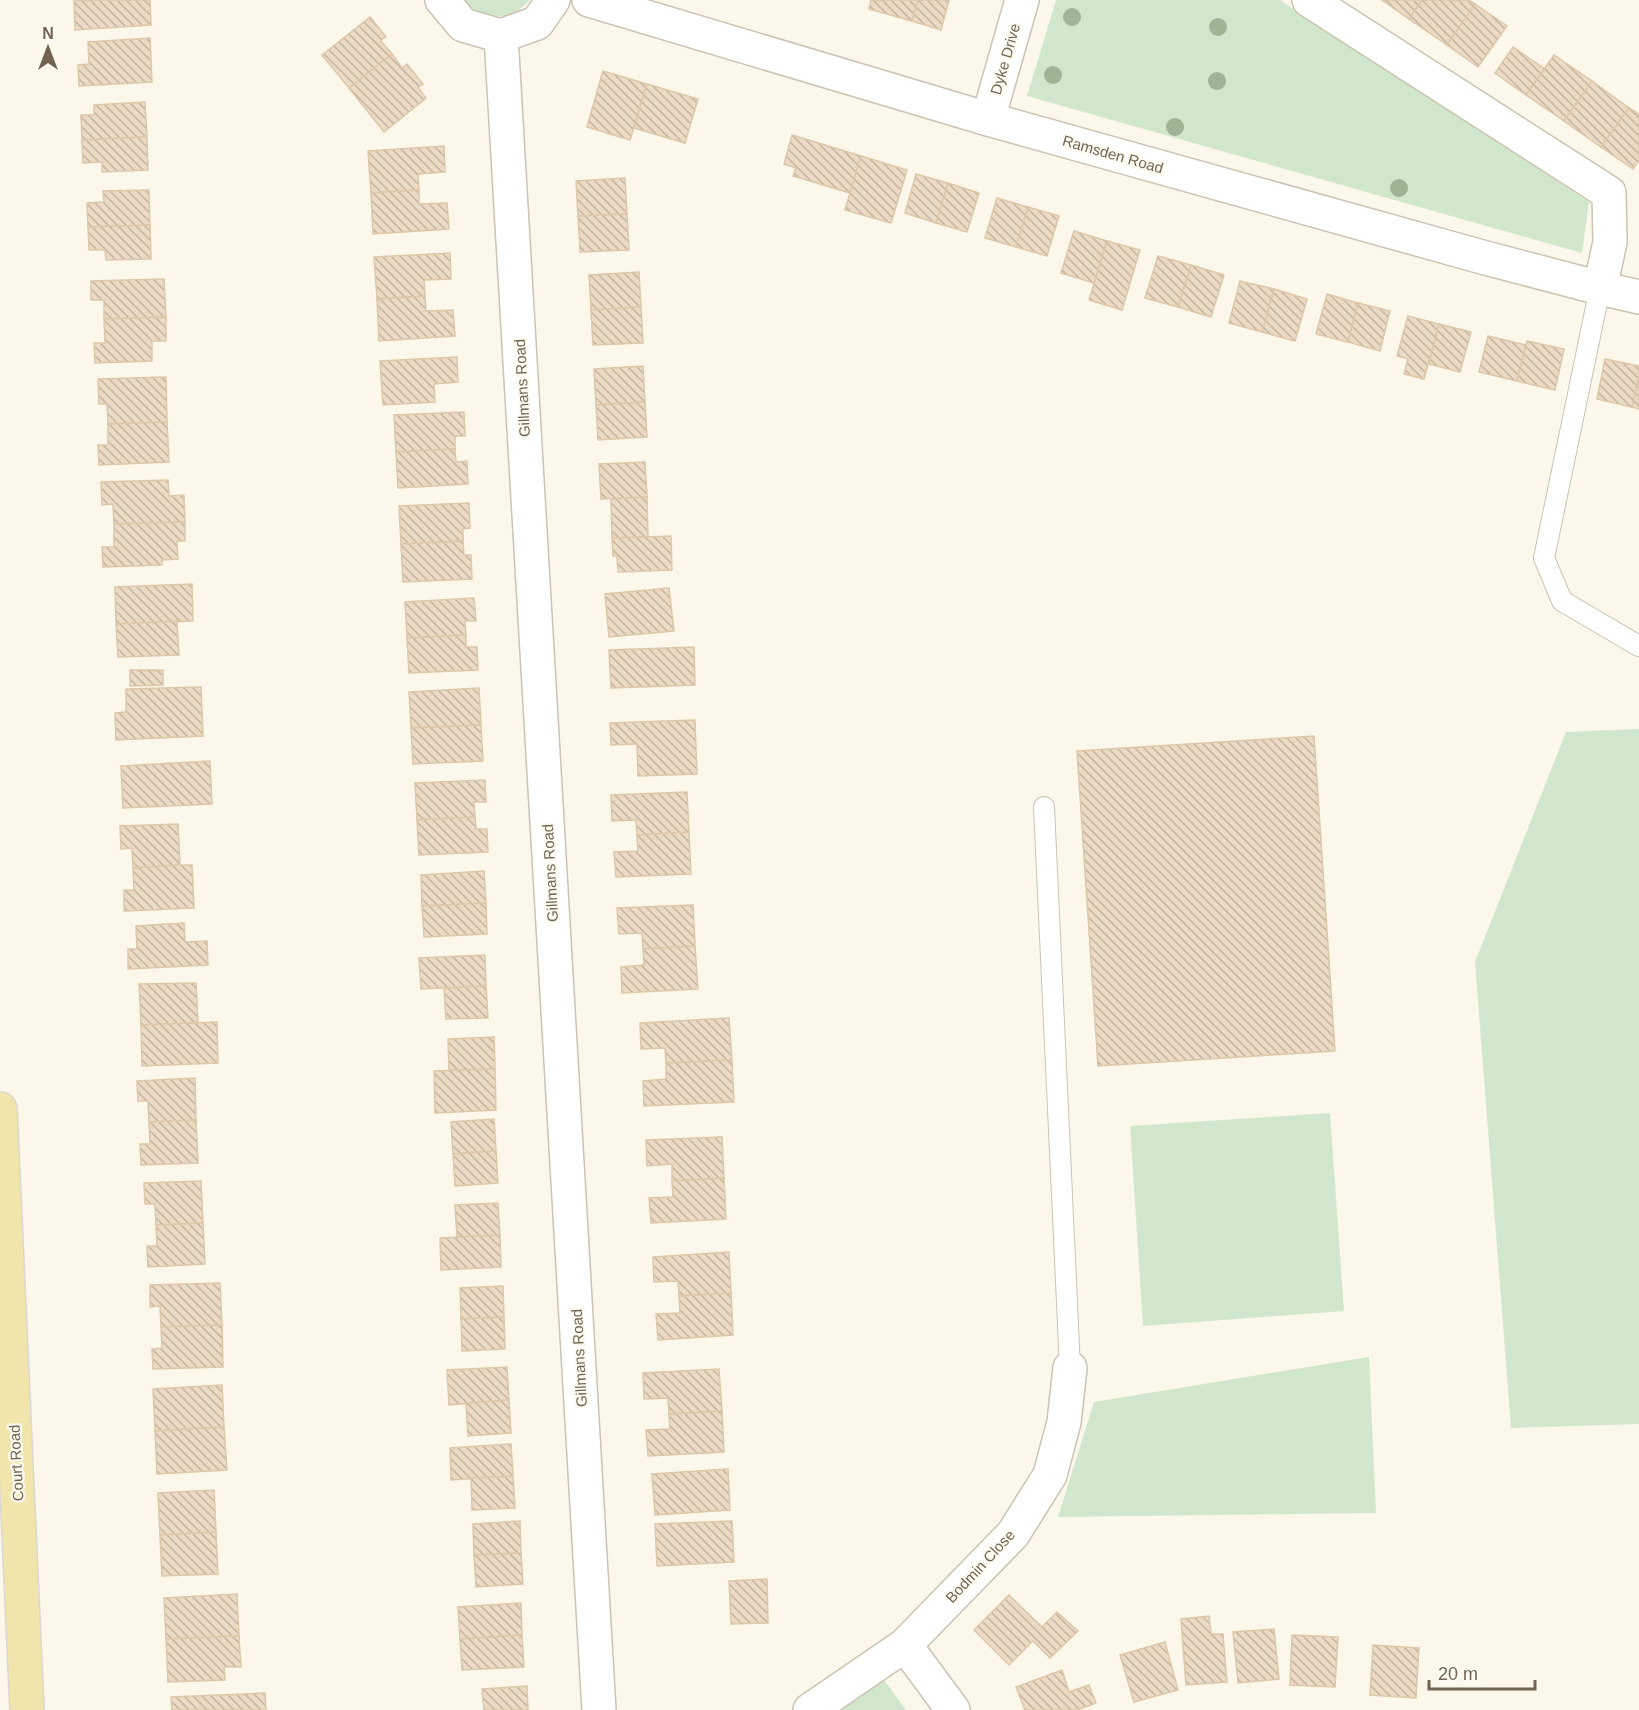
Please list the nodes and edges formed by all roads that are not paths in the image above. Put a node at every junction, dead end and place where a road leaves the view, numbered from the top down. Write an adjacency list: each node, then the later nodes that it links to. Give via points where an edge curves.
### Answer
1 (442, 0): 6 (street, via 463,26)
2 (553, 0): 6 (street, via 537,22)
3 (590, 0): 7 (street, Ramsden Road)
4 (1022, 0): 7 (street, Dyke Drive)
5 (1309, 0): 8 (street, via 1609,193 1610,242)
6 (501, 36): 16 (street, Gillmans Road)
7 (988, 119): 8 (street, Ramsden Road)
8 (1600, 288): 9 (street, Ramsden Road); 10 (lane, via 1544,558 1562,601)
9 (1639, 297)
10 (1639, 646)
11 (1044, 807): 13 (lane)
12 (0, 1109): 15 (main road, Court Road)
13 (1070, 1368): 14 (street, Bodmin Close, via 1064,1422 1050,1475 1013,1534)
14 (905, 1645): 17 (street, Bodmin Close); 18 (street)
15 (27, 1710)
16 (599, 1710)
17 (810, 1710)
18 (953, 1710)

